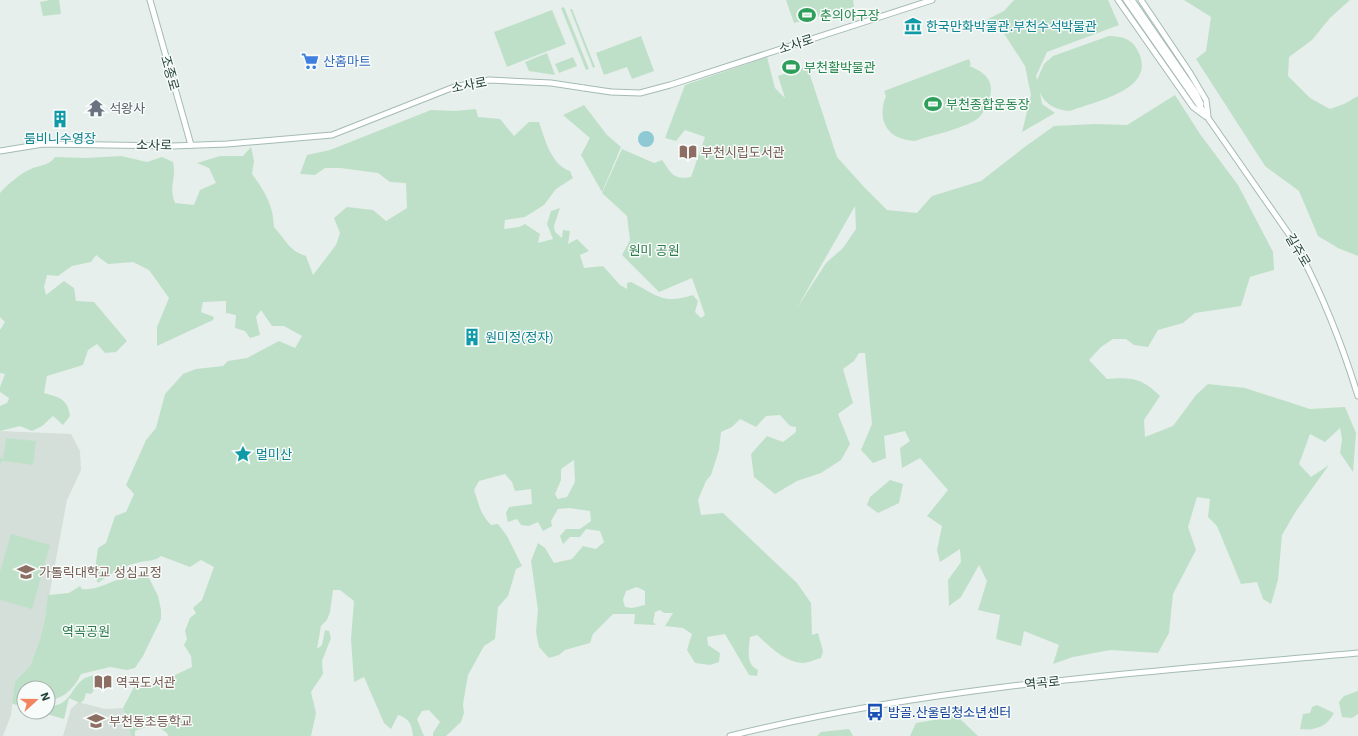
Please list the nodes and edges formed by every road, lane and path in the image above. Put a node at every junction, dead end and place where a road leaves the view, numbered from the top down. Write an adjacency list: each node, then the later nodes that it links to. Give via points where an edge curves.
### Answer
1 (150, 0): 8 (street, 조종로)
2 (932, 0): 8 (street, 소사로, bridge, via 670,85 640,92 611,92 551,83 488,80 454,87 332,135)
3 (1118, 0): 7 (street, 길주로, via 1193,107)
4 (1126, 0): 7 (street, 길주로)
5 (1132, 0): 7 (street, 길주로, via 1196,93)
6 (1141, 0): 7 (street, 길주로, via 1206,100)
7 (1209, 119): 10 (street, 길주로, via 1293,240 1313,275 1341,342)
8 (191, 145): 9 (street, 소사로, via 43,144)
9 (0, 151)
10 (1358, 396)
11 (1358, 653): 12 (street, 역곡로, via 994,688 845,711)
12 (730, 736)

